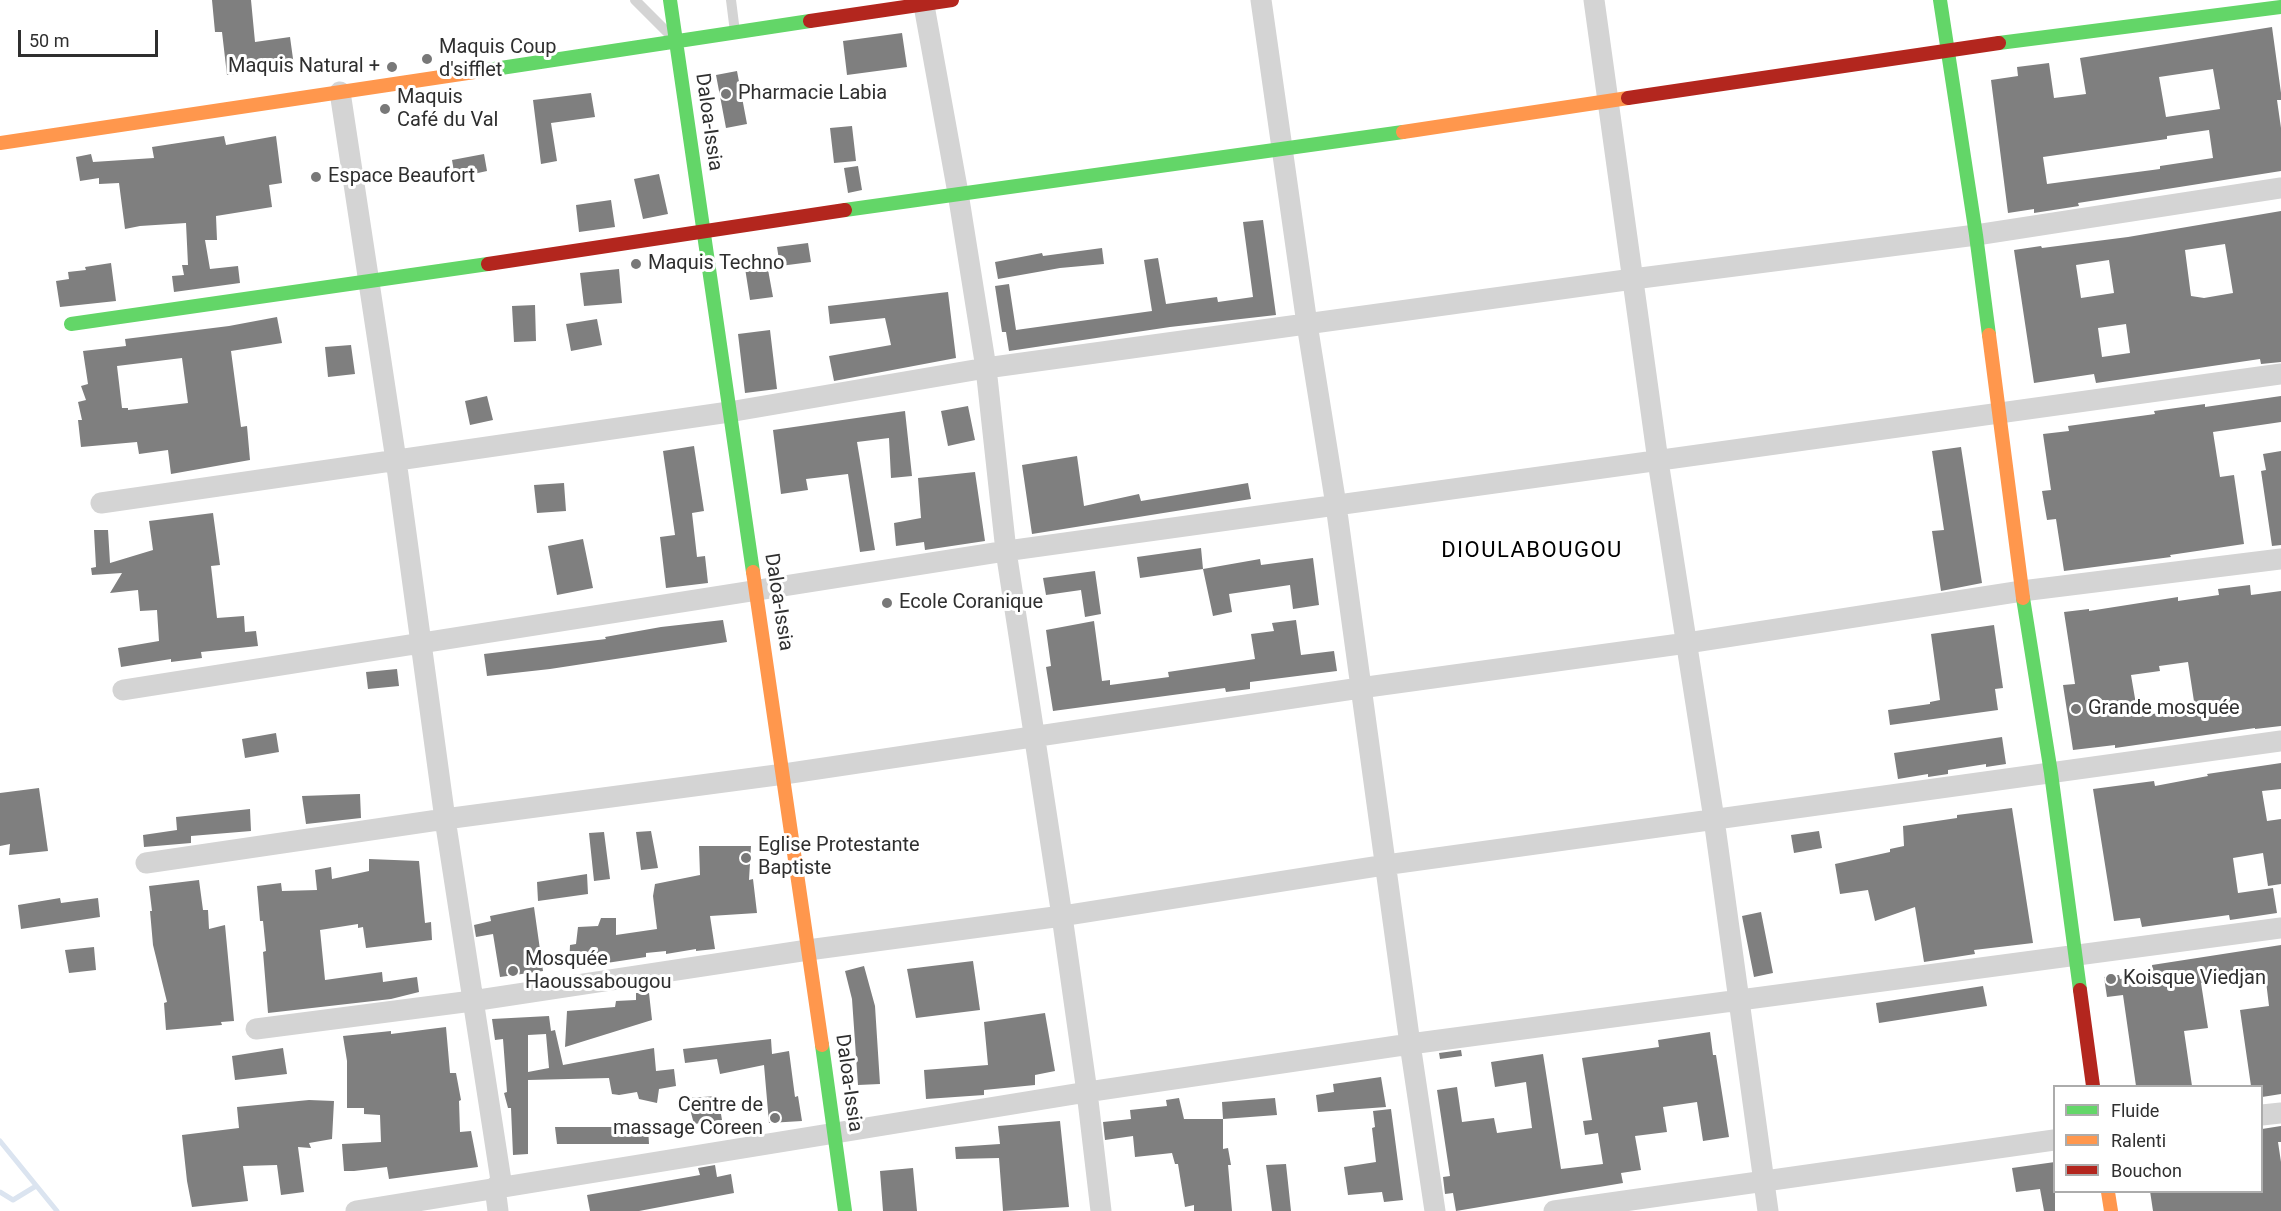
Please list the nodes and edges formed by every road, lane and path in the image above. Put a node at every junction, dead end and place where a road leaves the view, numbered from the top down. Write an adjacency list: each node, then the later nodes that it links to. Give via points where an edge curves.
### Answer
1 (635, 0): 11 (lane)
2 (670, 0): 11 (street, Daloa-Issia)
3 (731, 0): 10 (lane)
4 (952, 0): 8 (street)
5 (1262, 0): 16 (street)
6 (1594, 0): 14 (street)
7 (1940, 0): 12 (street)
8 (923, 2): 10 (street); 18 (street)
9 (2281, 7): 12 (street)
10 (735, 33): 11 (street)
11 (677, 42): 13 (street); 19 (street, Daloa-Issia)
12 (1947, 50): 14 (street); 20 (street)
13 (340, 92): 15 (street); 22 (street)
14 (1608, 100): 16 (street); 21 (street)
15 (1, 138)
16 (1284, 150): 18 (street); 24 (street)
17 (2281, 188): 20 (street)
18 (958, 193): 19 (street); 25 (street)
19 (705, 232): 22 (street); 27 (street, Daloa-Issia)
20 (1976, 235): 21 (street); 28 (street)
21 (1633, 279): 24 (street); 30 (street)
22 (368, 281): 23 (street); 29 (street)
23 (71, 324)
24 (1306, 324): 25 (street); 32 (street)
25 (986, 368): 27 (street); 33 (street)
26 (2281, 374): 28 (street)
27 (729, 412): 29 (street); 35 (street, Daloa-Issia)
28 (1998, 413): 30 (street); 36 (street)
29 (396, 460): 31 (street); 37 (street)
30 (1658, 461): 32 (street); 38 (street)
31 (101, 503)
32 (1336, 505): 33 (street); 39 (street)
33 (1006, 551): 35 (street); 41 (street)
34 (2281, 559): 36 (street)
35 (756, 590): 37 (street); 44 (street, Daloa-Issia)
36 (2022, 591): 38 (street); 43 (street)
37 (422, 643): 40 (street); 45 (street)
38 (1687, 643): 39 (street); 46 (street)
39 (1360, 688): 41 (street); 48 (street)
40 (123, 690)
41 (1036, 735): 44 (street); 49 (street)
42 (2281, 741): 43 (street)
43 (2051, 773): 46 (street); 52 (street)
44 (784, 774): 45 (street); 51 (street, Daloa-Issia)
45 (445, 819): 47 (street); 54 (street)
46 (1714, 819): 48 (street); 53 (street)
47 (146, 863)
48 (1385, 865): 49 (street); 56 (street)
49 (1062, 916): 51 (street); 58 (street)
50 (2281, 928): 52 (street)
51 (808, 950): 54 (street); 61 (street, Daloa-Issia)
52 (2076, 955): 53 (street); 57 (street)
53 (1738, 999): 56 (street); 63 (street)
54 (472, 1001): 55 (street); 64 (street)
55 (256, 1029)
56 (1410, 1044): 58 (street); 70 (street)
57 (2093, 1085)
58 (1087, 1092): 61 (street); 69 (street)
59 (2281, 1113): 60 (street)
60 (2263, 1115)
61 (835, 1132): 64 (street); 68 (street, Daloa-Issia)
62 (2053, 1140): 63 (street)
63 (1764, 1180): 71 (street); 72 (street)
64 (499, 1187): 66 (street); 67 (street)
65 (2108, 1193): 73 (street)
66 (356, 1211)
67 (498, 1211)
68 (845, 1211)
69 (1101, 1211)
70 (1435, 1211)
71 (1554, 1211)
72 (1768, 1211)
73 (2111, 1211)

